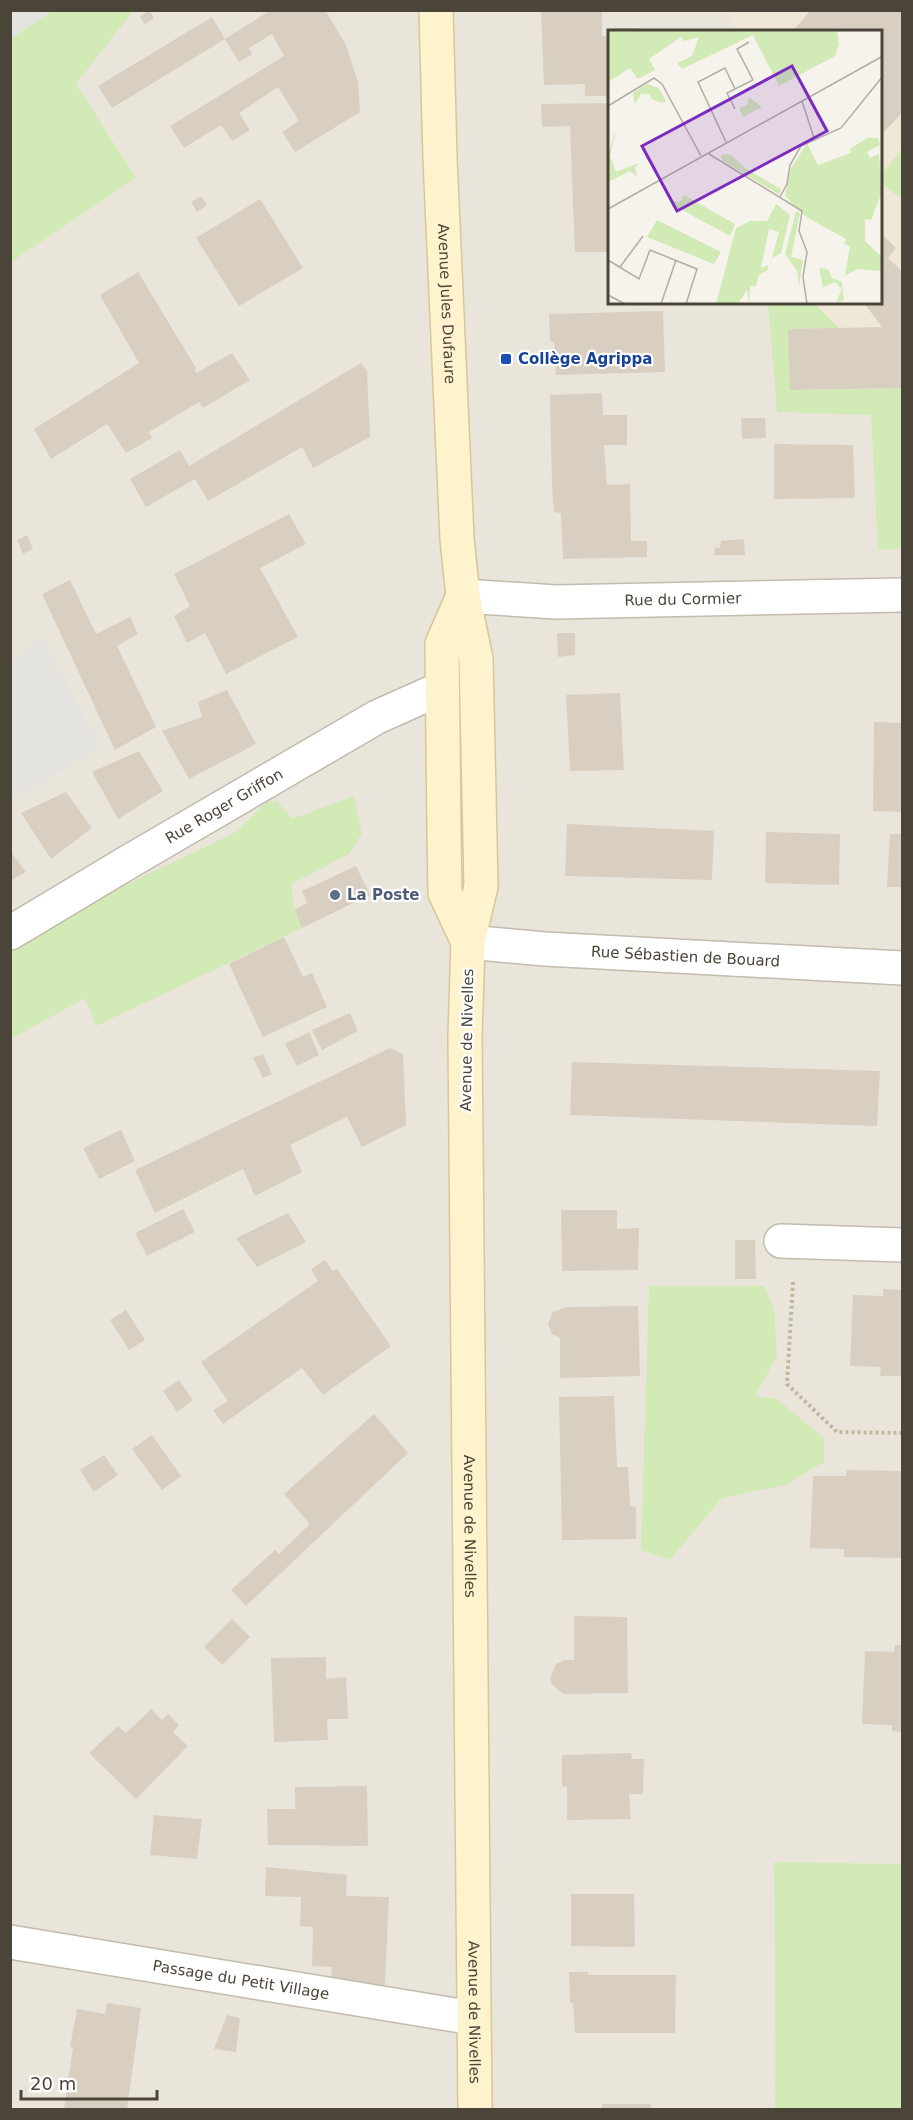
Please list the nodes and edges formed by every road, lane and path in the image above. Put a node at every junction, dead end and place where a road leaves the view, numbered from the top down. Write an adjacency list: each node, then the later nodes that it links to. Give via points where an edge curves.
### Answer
1 (436, 10): 3 (main road, Avenue Jules Dufaure, via 451,437)
2 (903, 595): 3 (street, Rue du Cormier, via 556,602)
3 (463, 596): 4 (main road, Avenue de Nivelles, via 442,644); 6 (main road, Avenue de Nivelles, via 476,659 481,886)
4 (442, 688): 5 (street, Rue Roger Griffon, via 367,723); 6 (main road, Avenue de Nivelles, via 445,893)
5 (10, 933)
6 (468, 942): 7 (street, Rue Sébastien de Bouard); 12 (main road, Avenue de Nivelles, via 465,1049)
7 (903, 968)
8 (788, 1241): 9 (street); 10 (path, via 787,1384 837,1432)
9 (903, 1245)
10 (903, 1433)
11 (10, 1942): 12 (street, Passage du Petit Village)
12 (473, 2018): 13 (main road, Avenue de Nivelles)
13 (475, 2109)

